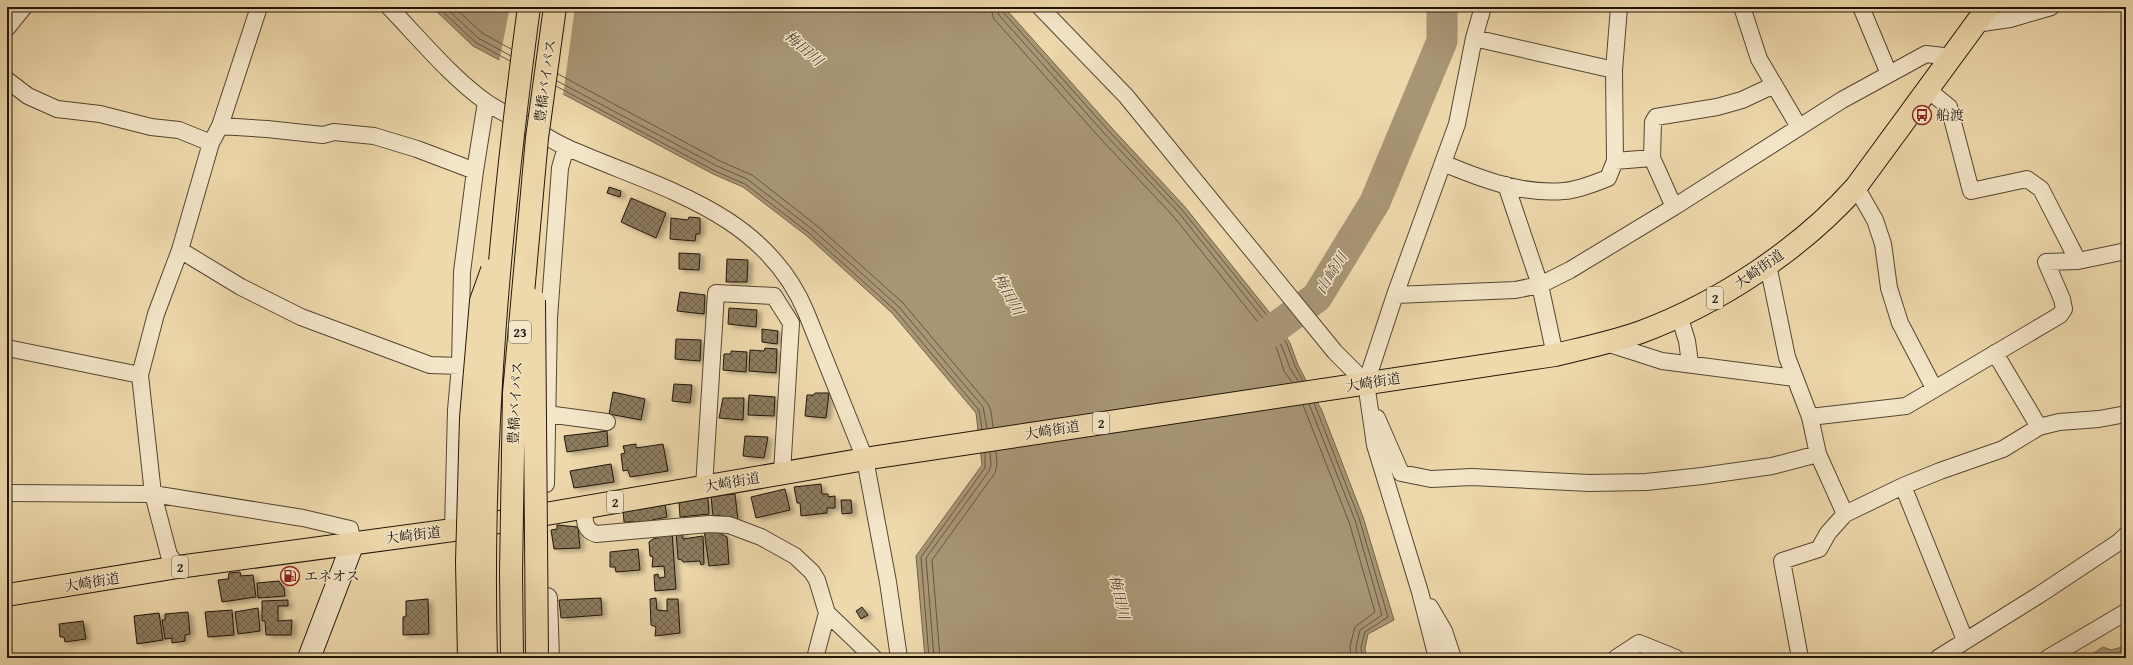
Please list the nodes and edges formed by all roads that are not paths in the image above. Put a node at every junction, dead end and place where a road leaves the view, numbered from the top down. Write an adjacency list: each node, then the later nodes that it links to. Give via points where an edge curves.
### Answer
1 (24, 7): 13 (street)
2 (259, 7): 22 (street)
3 (389, 7): 21 (street, via 449,70)
4 (529, 7): 34 (main road, 豊橋バイパス / 23, bridge, via 512,129)
5 (555, 7): 33 (main road, 豊橋バイパス / 23, bridge, via 537,138)
6 (1040, 7): 50 (street, via 1126,96)
7 (1483, 7): 14 (street)
8 (1619, 7): 16 (street)
9 (1742, 7): 19 (street, via 1759,59)
10 (1861, 7): 17 (street)
11 (2051, 7): 12 (street, via 2010,19)
12 (1982, 16): 15 (main road, 大崎街道 / 2)
13 (7, 28)
14 (1474, 38): 16 (street); 28 (street, via 1457,124)
15 (1952, 57): 17 (street, via 1926,54); 20 (main road, 大崎街道 / 2)
16 (1614, 70): 27 (street)
17 (1889, 74): 23 (street)
18 (7, 80): 24 (street, via 28,96 58,109 100,114 150,127 179,130)
19 (1774, 85): 23 (street); 26 (street, via 1742,100 1717,107 1656,117 1653,122)
20 (1928, 90): 31 (main road, 大崎街道 / 2); 37 (street, via 1949,107 1971,191 2027,179 2041,189)
21 (486, 102): 25 (street); 29 (street)
22 (220, 126): 24 (street); 29 (street, via 324,135 334,132 374,136)
23 (1798, 127): 32 (street)
24 (211, 144): 35 (street)
25 (566, 147): 52 (street, via 560,168 549,318); 58 (street, via 680,194 718,213 761,246 798,291)
26 (1652, 158): 27 (street); 32 (street)
27 (1614, 161): 30 (street, via 1608,178 1566,191 1534,192)
28 (1443, 163): 30 (street, via 1470,175); 40 (street)
29 (475, 171): 47 (street, via 462,272)
30 (1506, 185): 39 (street)
31 (1856, 187): 38 (main road, 大崎街道 / 2, via 1840,205); 51 (street, via 1875,220 1883,244 1889,288 1900,323)
32 (1674, 207): 39 (street, via 1570,270)
33 (530, 223): 79 (main road, 豊橋バイパス / 23, bridge, via 514,393); 80 (main road, 23, bridge, via 535,319)
34 (502, 241): 77 (main road, 23, bridge, via 481,301 477,336 468,481); 78 (main road, 豊橋バイパス / 23, bridge, via 490,393 484,567)
35 (180, 250): 47 (street, via 241,287 301,317 430,365); 48 (street, via 156,314)
36 (2126, 251): 37 (street)
37 (2078, 261): 44 (street, via 2046,262 2064,309 2060,315)
38 (1768, 265): 41 (main road, 大崎街道 / 2, via 1717,297); 49 (street, via 1787,357)
39 (1540, 285): 40 (street, via 1516,290); 45 (street)
40 (1395, 295): 50 (street)
41 (1679, 315): 42 (main road, 大崎街道 / 2, via 1641,332); 46 (street)
42 (1606, 343): 45 (main road, 大崎街道 / 2); 46 (street, via 1662,361)
43 (7, 348): 48 (street)
44 (1995, 353): 51 (street); 56 (street)
45 (1555, 354): 50 (main road, 大崎街道 / 2)
46 (1690, 363): 49 (street)
47 (460, 366): 67 (street)
48 (140, 375): 63 (street)
49 (1795, 378): 54 (street)
50 (1366, 388): 57 (street, via 1401,473 1431,479 1472,477 1646,482 1772,466); 58 (main road, 大崎街道 / 2, via 1325,390); 71 (street, via 1375,445)
51 (1934, 388): 54 (street, via 1906,406)
52 (547, 414): 55 (street); 65 (street)
53 (2126, 414): 56 (street)
54 (1810, 417): 57 (street)
55 (606, 422)
56 (2039, 427): 61 (street, via 2003,449 1940,470)
57 (1818, 454): 66 (street)
58 (871, 458): 59 (main road, 大崎街道 / 2); 84 (street)
59 (782, 473): 60 (main road, 大崎街道 / 2); 60 (street, via 791,323 774,296 716,293)
60 (704, 486): 64 (main road, 大崎街道 / 2)
61 (1903, 486): 66 (street); 75 (street)
62 (7, 493): 63 (street)
63 (153, 494): 69 (street, via 303,518 343,527 350,529); 70 (street, via 169,556)
64 (584, 508): 65 (main road, 大崎街道 / 2); 74 (street, via 586,525 589,531 596,534 710,524 729,525 756,534 795,556 812,572)
65 (545, 514): 67 (main road, 大崎街道 / 2); 81 (street)
66 (1845, 514): 89 (street, via 1828,533 1819,549 1782,561)
67 (453, 530): 69 (main road, 大崎街道 / 2)
68 (2126, 535): 75 (street, via 2039,595)
69 (353, 543): 70 (main road, 大崎街道 / 2); 76 (main road)
70 (178, 567): 72 (main road, 大崎街道 / 2)
71 (1420, 592): 85 (street); 86 (street, via 1444,631)
72 (7, 596)
73 (2126, 612): 91 (street)
74 (827, 613): 82 (street); 83 (street)
75 (1964, 640): 90 (street)
76 (309, 658)
77 (469, 658)
78 (486, 658)
79 (512, 658)
80 (538, 658)
81 (549, 658)
82 (815, 658)
83 (874, 658)
84 (899, 658)
85 (1437, 658)
86 (1453, 658)
87 (1616, 658): 88 (street, via 1639,643)
88 (1676, 658)
89 (1800, 658)
90 (1938, 658)
91 (2048, 658)

